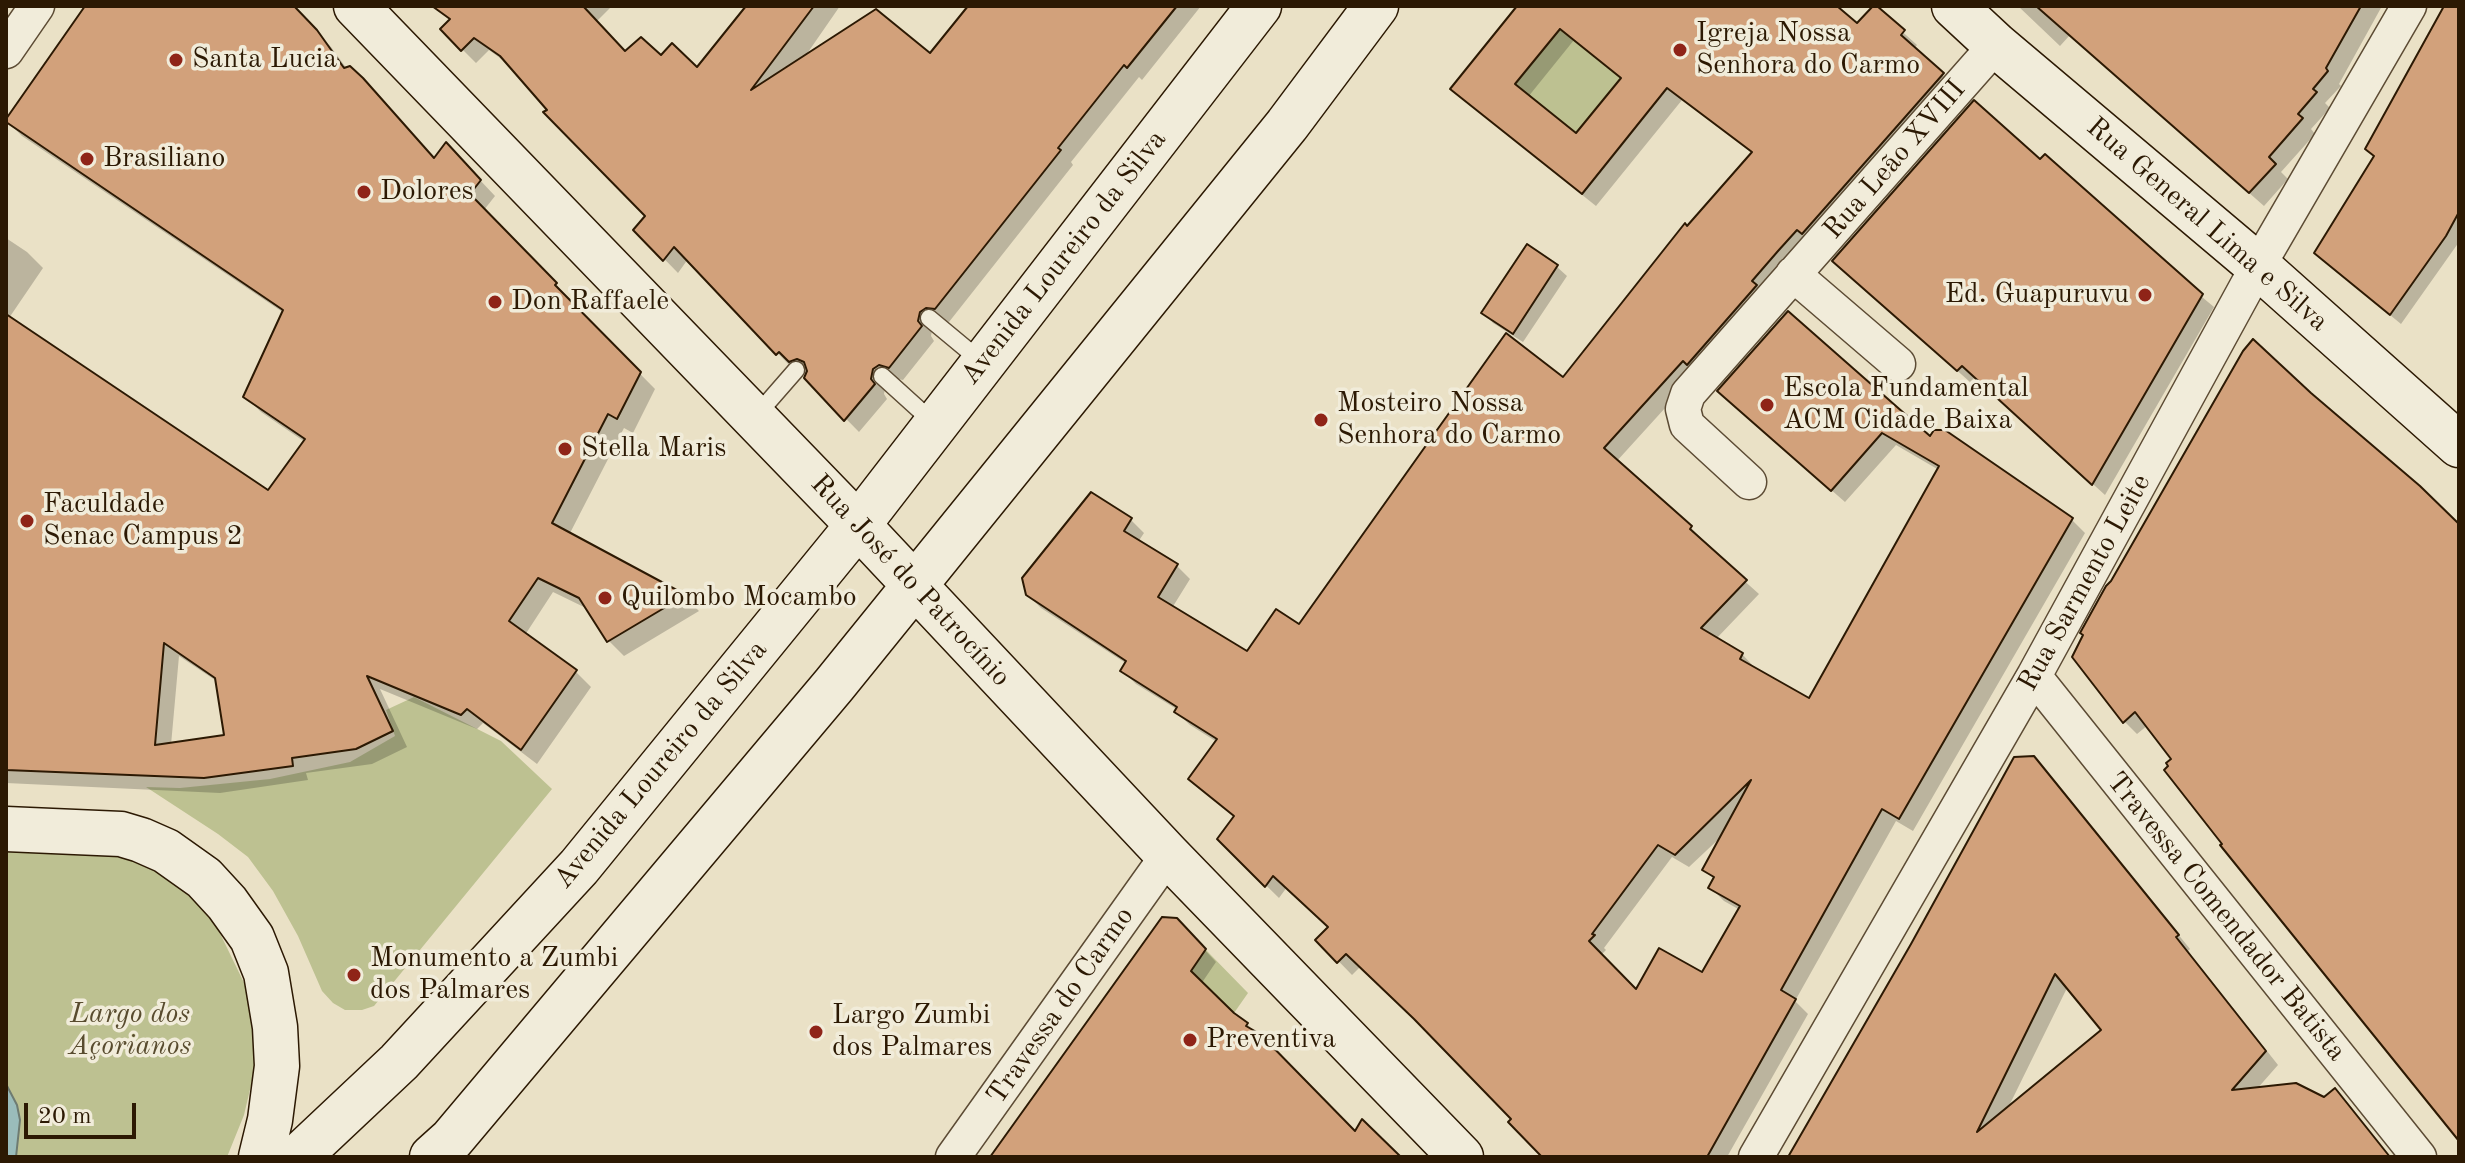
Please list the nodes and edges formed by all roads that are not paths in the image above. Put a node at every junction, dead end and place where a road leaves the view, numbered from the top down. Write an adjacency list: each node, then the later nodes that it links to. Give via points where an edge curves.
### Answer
1 (37, 6): 8 (street)
2 (356, 6): 16 (main road, Rua José do Patrocínio)
3 (1259, 6): 12 (main road, Avenida Loureiro da Silva)
4 (1376, 6): 21 (main road, via 1287,125)
5 (1954, 6): 7 (main road, Rua General Lima e Silva)
6 (2409, 6): 9 (street, Rua Sarmento Leite)
7 (1996, 45): 9 (main road, Rua General Lima e Silva); 10 (street, Rua Leão XVIII)
8 (6, 51)
9 (2258, 266): 18 (main road, Rua General Lima e Silva); 22 (street, Rua Sarmento Leite)
10 (1793, 274): 13 (street); 19 (street, Rua Leão XVIII, via 1688,394 1683,409 1687,425)
11 (929, 318): 12 (lane)
12 (983, 363): 17 (main road, Avenida Loureiro da Silva)
13 (1898, 364)
14 (796, 370): 16 (lane)
15 (882, 376): 17 (lane)
16 (754, 417): 20 (main road, Rua José do Patrocínio)
17 (936, 425): 20 (main road, Avenida Loureiro da Silva)
18 (2459, 445)
19 (1749, 482)
20 (858, 525): 21 (main road, Rua José do Patrocínio); 26 (main road, Avenida Loureiro da Silva, via 579,867 399,1062)
21 (914, 585): 24 (main road, Rua José do Patrocínio); 27 (main road)
22 (2034, 676): 30 (street, Rua Sarmento Leite); 31 (street, Travessa Comendador Batista)
23 (6, 829): 25 (main road, via 121,834 141,840 204,878 227,903 252,938 266,973 275,1027 277,1066)
24 (1168, 855): 28 (street, Travessa do Carmo); 29 (main road, Rua José do Patrocínio)
25 (261, 1157)
26 (298, 1157)
27 (432, 1157)
28 (953, 1157)
29 (1461, 1157)
30 (1756, 1157)
31 (2419, 1157)

